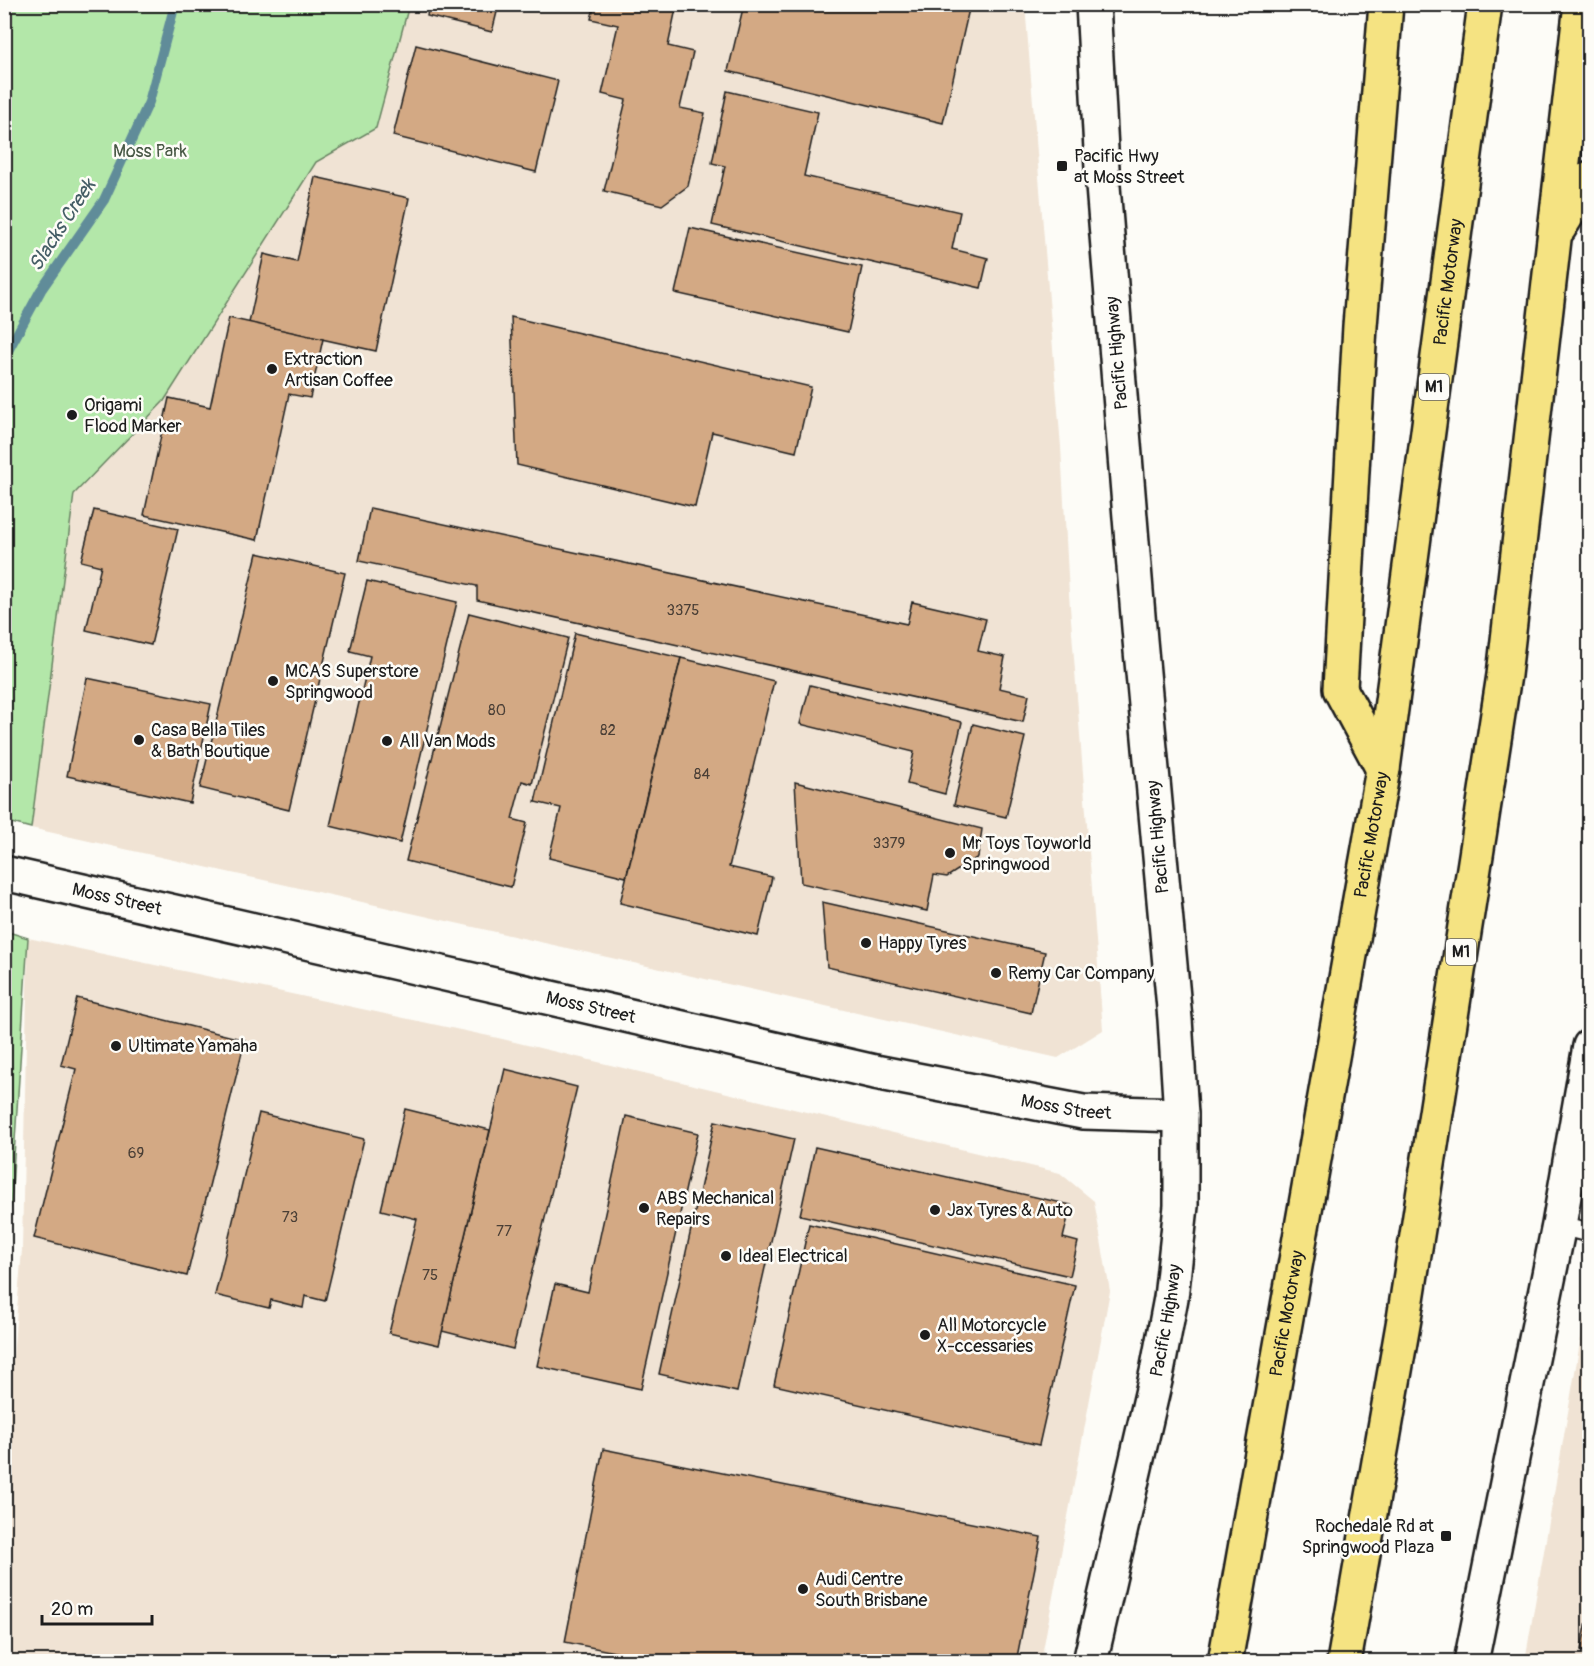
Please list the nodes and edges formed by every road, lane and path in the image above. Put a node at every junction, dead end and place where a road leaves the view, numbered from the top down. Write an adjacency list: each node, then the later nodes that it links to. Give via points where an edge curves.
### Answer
1 (1093, 4): 10 (street, Pacific Highway, via 1103,186)
2 (1386, 4): 7 (highway, via 1360,326 1340,689)
3 (1485, 4): 7 (highway, Pacific Motorway / M1)
4 (1581, 4): 6 (highway, M1)
5 (1590, 178): 6 (highway)
6 (1553, 239): 14 (highway, M1, via 1504,675 1404,1318)
7 (1383, 769): 13 (highway, Pacific Motorway / M1)
8 (4, 873): 10 (street, Moss Street, via 875,1072 1083,1113)
9 (1590, 1046): 11 (street)
10 (1181, 1115): 12 (street, Pacific Highway, via 1181,1206 1171,1298)
11 (1574, 1229): 15 (street)
12 (1090, 1662)
13 (1226, 1662)
14 (1344, 1662)
15 (1471, 1662)

